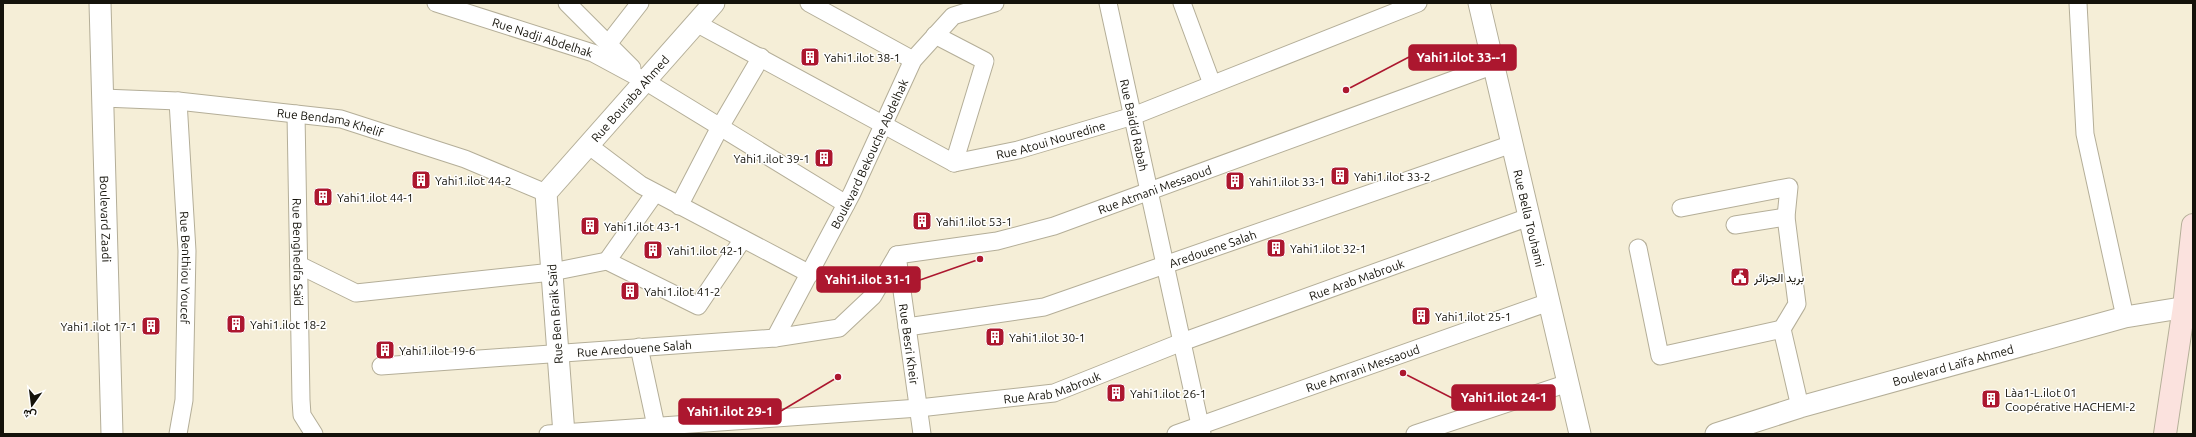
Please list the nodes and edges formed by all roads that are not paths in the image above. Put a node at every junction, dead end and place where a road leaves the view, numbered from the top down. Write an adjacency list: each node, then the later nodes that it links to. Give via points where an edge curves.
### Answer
1 (100, 3): 22 (street, Boulevard Zaadi)
2 (436, 3): 20 (street, Rue Nadji Abdelhak, via 593,53)
3 (567, 3): 16 (street)
4 (640, 3): 16 (street)
5 (714, 3): 14 (street, Rue Bouraba Ahmed)
6 (809, 3): 18 (street)
7 (995, 3): 13 (street, Boulevard Bekouche Abdelhak)
8 (1108, 3): 25 (street, Rue Baidid Rabah)
9 (1182, 3): 21 (street)
10 (1418, 3): 21 (street, Rue Atoui Nouredine)
11 (1479, 3): 19 (street, Rue Bella Touhami)
12 (2078, 3): 51 (street, via 2085,134)
13 (962, 7): 15 (street, Boulevard Bekouche Abdelhak)
14 (696, 22): 17 (street); 20 (street, Rue Bouraba Ahmed)
15 (935, 35): 18 (street, Boulevard Bekouche Abdelhak); 30 (street, via 985,61)
16 (608, 44): 20 (street)
17 (761, 57): 26 (street); 27 (street)
18 (913, 60): 26 (street, Boulevard Bekouche Abdelhak)
19 (1494, 65): 28 (street, Rue Bella Touhami); 31 (street, Rue Atmani Messaoud)
20 (645, 81): 27 (street); 29 (street, Rue Bouraba Ahmed)
21 (1212, 84): 25 (street, Rue Atoui Nouredine)
22 (103, 98): 23 (street, Rue Bendama Khelif); 64 (street, Boulevard Zaadi)
23 (178, 101): 24 (street, Rue Bendama Khelif); 65 (street, Rue Benthiou Youcef, via 187,251 184,400)
24 (296, 114): 32 (street, Rue Bendama Khelif, via 348,122 465,159); 45 (street, Rue Benghedfa Saïd)
25 (1133, 116): 30 (street, Rue Atoui Nouredine, via 1018,150); 31 (street, Rue Baidid Rabah)
26 (884, 125): 30 (street); 34 (street, Boulevard Bekouche Abdelhak)
27 (720, 127): 34 (street); 35 (street)
28 (1512, 144): 37 (street, Rue Bella Touhami); 46 (street, Aredouene Salah)
29 (588, 145): 32 (street, Rue Bouraba Ahmed); 33 (street)
30 (954, 163)
31 (1149, 192): 43 (street, Rue Atmani Messaoud, via 1054,226 997,241); 46 (street, Rue Baidid Rabah)
32 (546, 193): 47 (street, Rue Ben Braik Saïd)
33 (654, 193): 35 (street); 44 (street)
34 (846, 204): 48 (street, Boulevard Bekouche Abdelhak)
35 (679, 206): 41 (street)
36 (1681, 208): 38 (street, via 1789,187)
37 (1529, 217): 49 (street, Rue Bella Touhami); 55 (street, Rue Arab Mabrouk)
38 (1786, 217): 39 (street); 53 (street, via 1797,304)
39 (1735, 225)
40 (2193, 225): 50 (main road)
41 (743, 239): 44 (street, via 698,306); 48 (street)
42 (1638, 248): 53 (street, via 1660,356)
43 (897, 254): 52 (street, Rue Besri Kheir); 54 (street, Rue Aredouene Salah, via 873,296 839,328)
44 (607, 260): 47 (street)
45 (299, 265): 47 (street, via 356,293); 66 (street, Rue Benghedfa Saïd, via 302,415)
46 (1165, 265): 52 (street, Aredouene Salah, via 1044,307); 55 (street, Rue Baidid Rabah)
47 (552, 272): 57 (street, Rue Ben Braik Saïd)
48 (810, 274): 54 (street, Boulevard Bekouche Abdelhak)
49 (1549, 302): 59 (street, Rue Bella Touhami); 63 (street, Rue Amrani Messaoud)
50 (2189, 307): 51 (street, Boulevard Laïfa Ahmed); 73 (main road)
51 (2125, 317): 60 (street, Boulevard Laïfa Ahmed)
52 (908, 327): 61 (street, Rue Besri Kheir)
53 (1782, 329): 60 (street)
54 (775, 338): 56 (street, Rue Aredouene Salah)
55 (1182, 342): 61 (street, Rue Arab Mabrouk, via 1054,393); 63 (street, Rue Baidid Rabah)
56 (639, 347): 57 (street, Rue Aredouene Salah); 62 (street)
57 (558, 352): 58 (street, Rue Aredouene Salah); 67 (street, Rue Ben Braik Saïd)
58 (381, 366)
59 (1568, 383): 70 (street); 71 (street, Rue Bella Touhami)
60 (1800, 407): 72 (street, Boulevard Laïfa Ahmed)
61 (919, 408): 62 (street, Rue Arab Mabrouk); 68 (street, Rue Besri Kheir)
62 (656, 426): 67 (street, Rue Arab Mabrouk)
63 (1201, 430): 69 (street, Rue Amrani Messaoud)
64 (112, 434)
65 (178, 434)
66 (314, 434)
67 (558, 434)
68 (922, 434)
69 (1176, 434)
70 (1415, 434)
71 (1580, 434)
72 (1716, 434)
73 (2165, 434)

